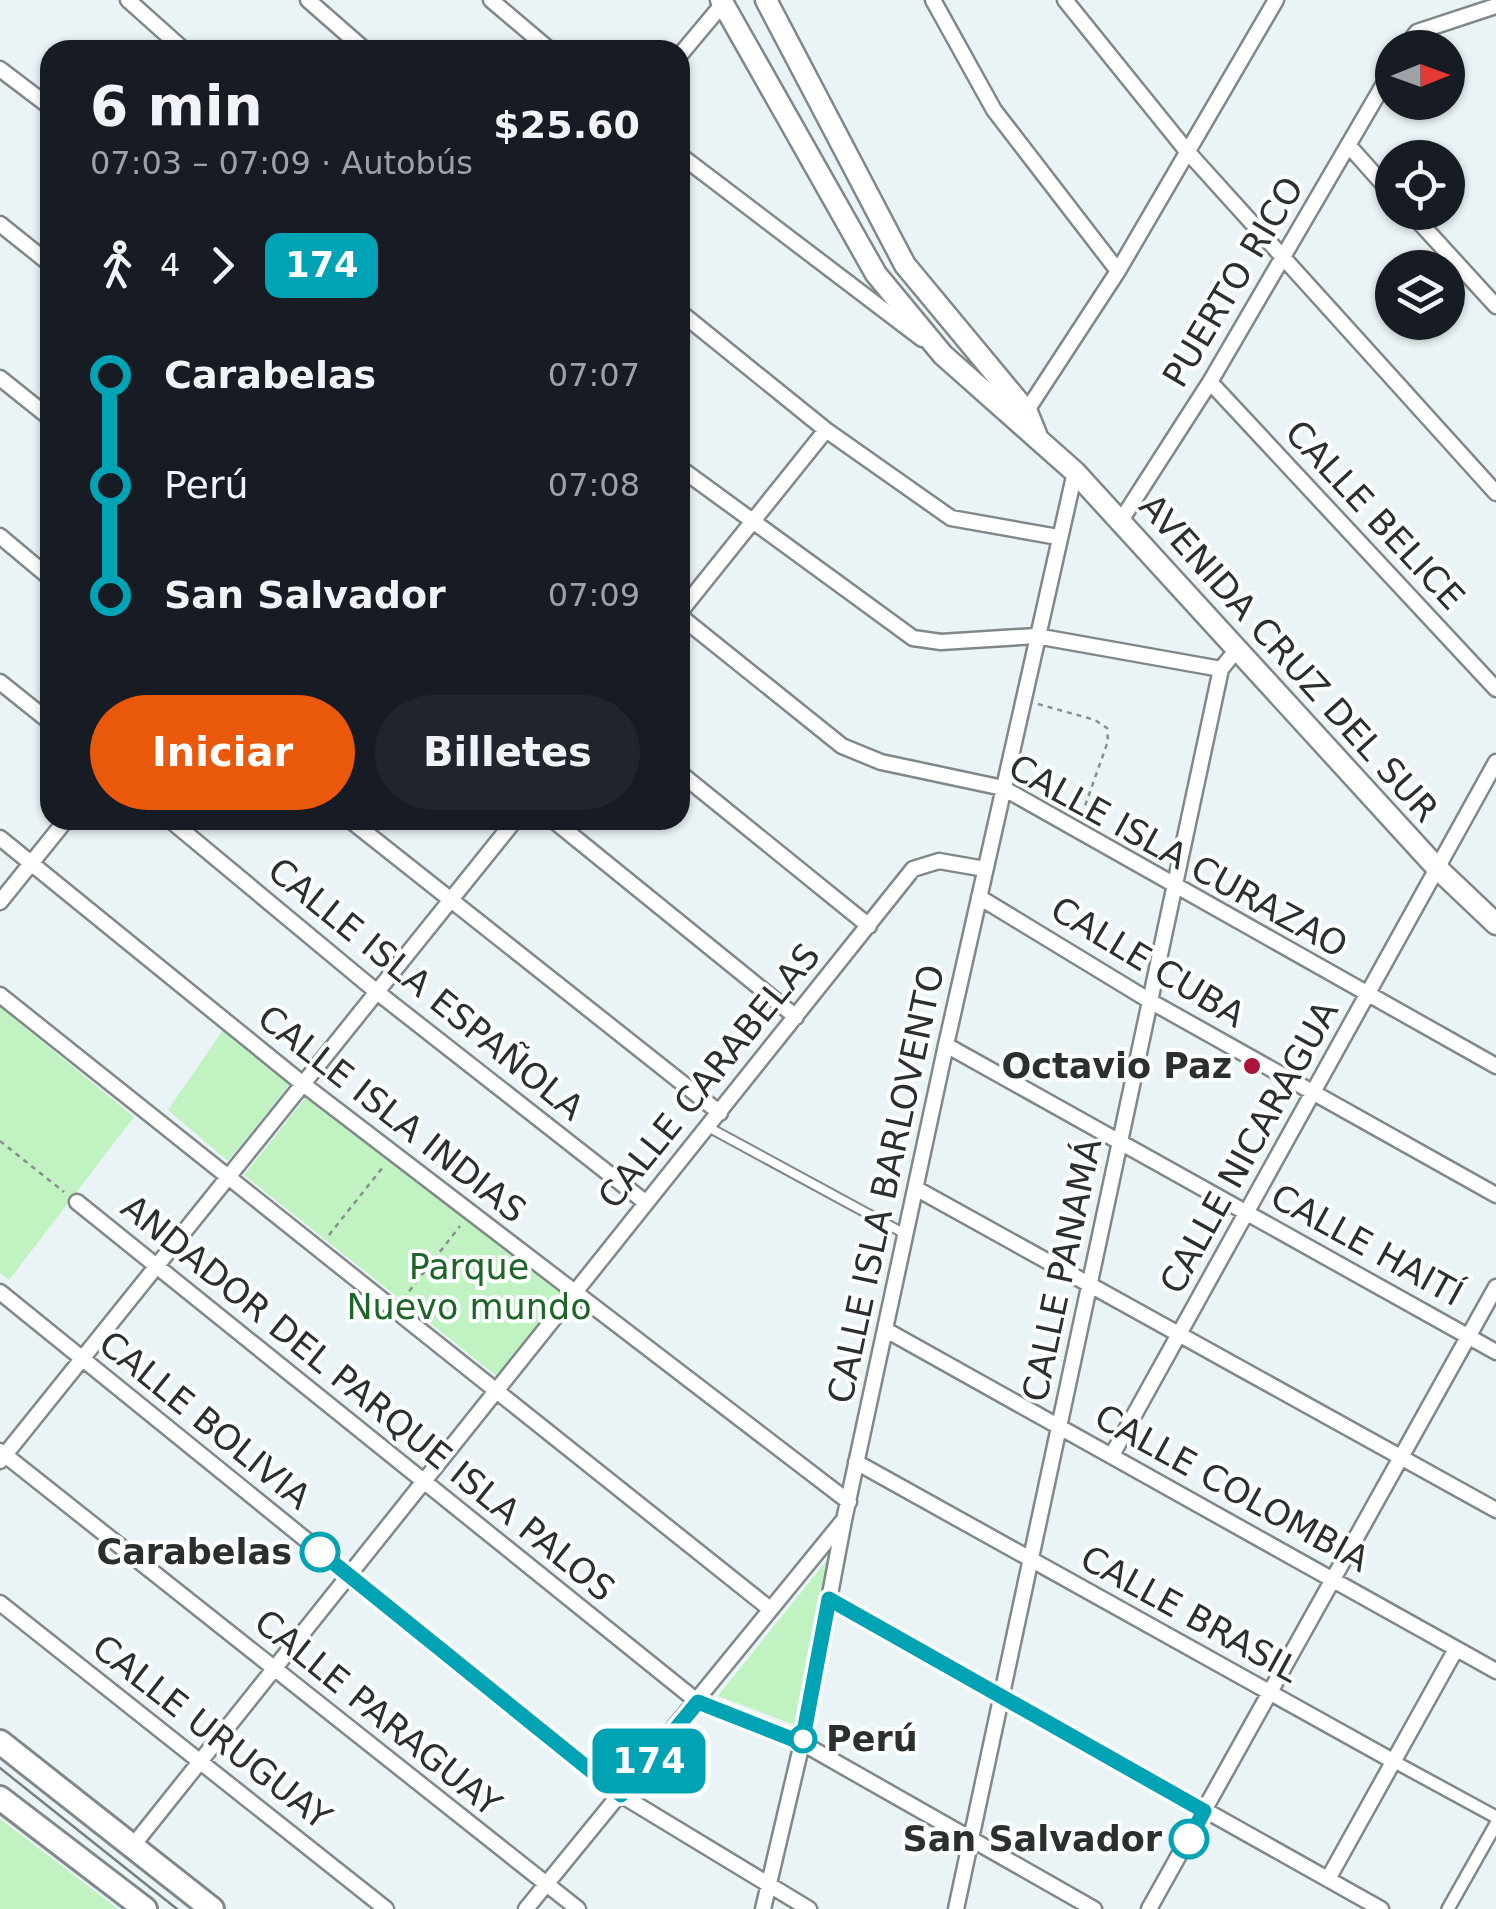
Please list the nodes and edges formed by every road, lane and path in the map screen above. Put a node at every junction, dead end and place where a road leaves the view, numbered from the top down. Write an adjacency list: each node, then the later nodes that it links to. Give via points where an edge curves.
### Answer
1 (128, 0): 11 (street)
2 (308, 0): 12 (street)
3 (490, 0): 13 (street)
4 (766, 0): 33 (main road, AVENIDA CRUZ DEL SUR, via 905,264)
5 (933, 0): 26 (street, via 994,110)
6 (1065, 0): 19 (street)
7 (1276, 0): 19 (street)
8 (723, 1): 14 (street); 29 (main road, AVENIDA CRUZ DEL SUR, via 876,274)
9 (1496, 6): 10 (street)
10 (1423, 30)
11 (173, 40)
12 (354, 40)
13 (538, 40)
14 (690, 43)
15 (0, 68): 16 (street)
16 (40, 99)
17 (1375, 101): 18 (street, PUERTO RICO)
18 (1350, 147): 21 (street); 25 (street, PUERTO RICO)
19 (1186, 150): 25 (street); 26 (street)
20 (690, 163): 29 (street)
21 (1375, 175)
22 (0, 224): 24 (street)
23 (1426, 230): 27 (street)
24 (40, 256)
25 (1282, 259): 31 (street, PUERTO RICO); 37 (street)
26 (1118, 271): 33 (street)
27 (1496, 306)
28 (690, 320): 34 (street)
29 (943, 355): 33 (main road, AVENIDA CRUZ DEL SUR)
30 (0, 378): 32 (street)
31 (1210, 382): 38 (street, PUERTO RICO); 49 (street, CALLE BELICE)
32 (40, 410)
33 (1027, 423): 35 (main road, AVENIDA CRUZ DEL SUR)
34 (826, 430): 39 (street); 41 (street, via 951,518)
35 (1076, 472): 38 (main road, AVENIDA CRUZ DEL SUR); 41 (street, CALLE ISLA BARLOVENTO)
36 (690, 476): 39 (street)
37 (1496, 493)
38 (1120, 522): 46 (main road, AVENIDA CRUZ DEL SUR)
39 (752, 523): 43 (street); 45 (street, via 913,638)
40 (0, 536): 42 (street)
41 (1058, 537): 45 (street, CALLE ISLA BARLOVENTO)
42 (40, 570)
43 (690, 601)
44 (690, 622): 54 (street, CALLE ISLA CURAZAO, via 842,746 881,762)
45 (1036, 636): 47 (street); 50 (street, CALLE ISLA BARLOVENTO)
46 (1238, 648): 47 (street, CALLE PANAMÁ); 63 (main road, AVENIDA CRUZ DEL SUR)
47 (1222, 668): 65 (street, CALLE PANAMÁ)
48 (0, 682): 51 (street)
49 (1496, 689)
50 (1022, 700): 54 (street, CALLE ISLA BARLOVENTO); 60 (path, via 1106,728 1108,741)
51 (40, 714)
52 (1496, 762): 63 (street, CALLE NICARAGUA)
53 (690, 782): 70 (street)
54 (1003, 788): 60 (street, CALLE ISLA CURAZAO); 64 (street, CALLE ISLA BARLOVENTO)
55 (58, 830): 62 (street)
56 (182, 830): 71 (street, CALLE ISLA ESPAÑOLA)
57 (363, 830): 67 (street)
58 (507, 830): 67 (street)
59 (565, 830): 75 (street)
60 (1077, 830): 65 (street, CALLE ISLA CURAZAO)
61 (0, 838): 62 (street, CALLE ISLA INDIAS)
62 (31, 863): 68 (street); 78 (street, CALLE ISLA INDIAS)
63 (1437, 868): 69 (main road, AVENIDA CRUZ DEL SUR); 72 (street, CALLE NICARAGUA)
64 (985, 869): 66 (street, CALLE ISLA BARLOVENTO); 70 (street, CALLE CARABELAS, via 924,863)
65 (1174, 885): 72 (street, CALLE ISLA CURAZAO); 74 (street, CALLE PANAMÁ)
66 (979, 897): 74 (street, CALLE CUBA); 76 (street, CALLE ISLA BARLOVENTO)
67 (451, 900): 71 (street); 80 (street)
68 (0, 902)
69 (1496, 924)
70 (868, 926): 75 (street, CALLE CARABELAS)
71 (377, 992): 78 (street); 89 (street, CALLE ISLA ESPAÑOLA)
72 (1368, 994): 77 (street, CALLE ISLA CURAZAO); 79 (street, CALLE NICARAGUA)
73 (0, 995): 85 (street)
74 (1150, 1001): 79 (street, CALLE CUBA); 83 (street, CALLE PANAMÁ)
75 (796, 1017): 80 (street, CALLE CARABELAS)
76 (946, 1044): 83 (street, CALLE HAITÍ); 86 (street, CALLE ISLA BARLOVENTO)
77 (1496, 1066)
78 (303, 1084): 84 (street, CALLE ISLA INDIAS); 85 (street)
79 (1314, 1093): 87 (street, CALLE CUBA); 90 (street, CALLE NICARAGUA)
80 (720, 1113): 81 (street, CALLE CARABELAS)
81 (708, 1127): 89 (street, CALLE CARABELAS); 92 (lane)
82 (0, 1141): 88 (path, ANDADOR DEL PARQUE ISLA PALOS)
83 (1120, 1144): 90 (street, CALLE HAITÍ); 95 (street, CALLE PANAMÁ)
84 (393, 1154): 91 (street, CALLE ISLA INDIAS); 93 (path)
85 (229, 1176): 93 (street); 94 (street)
86 (917, 1189): 92 (street, CALLE ISLA BARLOVENTO); 95 (street)
87 (1496, 1196)
88 (77, 1202): 94 (street, ANDADOR DEL PARQUE ISLA PALOS)
89 (645, 1202): 98 (street, CALLE CARABELAS)
90 (1247, 1211): 101 (street, CALLE NICARAGUA); 102 (street, CALLE HAITÍ)
91 (470, 1214): 98 (street, CALLE ISLA INDIAS); 99 (path)
92 (907, 1234): 100 (street, CALLE ISLA BARLOVENTO)
93 (319, 1248): 99 (street)
94 (156, 1266): 104 (street); 111 (street, ANDADOR DEL PARQUE ISLA PALOS)
95 (1089, 1285): 101 (street); 106 (street, CALLE PANAMÁ)
96 (1496, 1288): 102 (street)
97 (0, 1292): 104 (street, CALLE BOLIVIA)
98 (573, 1293): 105 (street, CALLE CARABELAS); 112 (street, CALLE ISLA INDIAS)
99 (396, 1308): 105 (street)
100 (886, 1330): 106 (street, CALLE COLOMBIA); 110 (street, CALLE ISLA BARLOVENTO)
101 (1178, 1334): 107 (street, CALLE NICARAGUA); 109 (street)
102 (1468, 1336): 103 (street, CALLE HAITÍ); 109 (street)
103 (1496, 1352)
104 (82, 1358): 108 (street); 116 (street, CALLE BOLIVIA)
105 (498, 1390): 111 (street, CALLE CARABELAS); 120 (street)
106 (1059, 1426): 107 (street, CALLE COLOMBIA); 115 (street, CALLE PANAMÁ)
107 (1112, 1455): 117 (street, CALLE COLOMBIA)
108 (2, 1456): 122 (street, CALLE PARAGUAY)
109 (1401, 1457): 113 (street); 117 (street)
110 (856, 1462): 112 (street, CALLE ISLA BARLOVENTO); 115 (street, CALLE BRASIL)
111 (423, 1482): 116 (street, CALLE CARABELAS); 126 (street, ANDADOR DEL PARQUE ISLA PALOS)
112 (849, 1502): 114 (street, CALLE ISLA BARLOVENTO)
113 (1496, 1510)
114 (844, 1520): 118 (street, CALLE ISLA BARLOVENTO); 120 (street)
115 (1030, 1560): 124 (street, CALLE BRASIL); 125 (street, CALLE PANAMÁ)
116 (349, 1576): 122 (street, CALLE CARABELAS); 131 (street, CALLE BOLIVIA)
117 (1333, 1578): 121 (street, CALLE COLOMBIA); 124 (street)
118 (829, 1599): 125 (street); 128 (street, CALLE ISLA BARLOVENTO)
119 (0, 1602): 129 (street, CALLE URUGUAY)
120 (770, 1609): 126 (street)
121 (1456, 1649): 123 (street, CALLE COLOMBIA); 130 (street)
122 (276, 1670): 129 (street, CALLE CARABELAS); 138 (street, CALLE PARAGUAY)
123 (1496, 1671)
124 (1270, 1692): 130 (street, CALLE BRASIL); 133 (street)
125 (1001, 1697): 133 (street); 135 (street, CALLE PANAMÁ)
126 (698, 1702): 128 (street, ANDADOR DEL PARQUE ISLA PALOS); 131 (street)
127 (0, 1742): 136 (main road)
128 (802, 1743): 135 (street, ANDADOR DEL PARQUE ISLA PALOS); 139 (street, CALLE ISLA BARLOVENTO)
129 (201, 1760): 136 (street, CALLE CARABELAS); 142 (street, CALLE URUGUAY)
130 (1394, 1760): 134 (street, CALLE BRASIL); 137 (street)
131 (621, 1795): 138 (street); 139 (street, CALLE BOLIVIA)
132 (0, 1798): 140 (main road)
133 (1204, 1811): 137 (street); 149 (street)
134 (1496, 1821): 151 (street)
135 (971, 1838): 147 (street, CALLE PANAMÁ); 148 (street, ANDADOR DEL PARQUE ISLA PALOS)
136 (131, 1848): 141 (main road)
137 (1328, 1880): 150 (street)
138 (545, 1886): 143 (street); 144 (street, CALLE PARAGUAY)
139 (768, 1886): 145 (street, CALLE ISLA BARLOVENTO); 146 (street, CALLE BOLIVIA)
140 (145, 1909)
141 (212, 1909)
142 (386, 1909)
143 (526, 1909)
144 (578, 1909)
145 (763, 1909)
146 (809, 1909)
147 (956, 1909)
148 (1094, 1909)
149 (1149, 1909)
150 (1381, 1909)
151 (1448, 1909)

